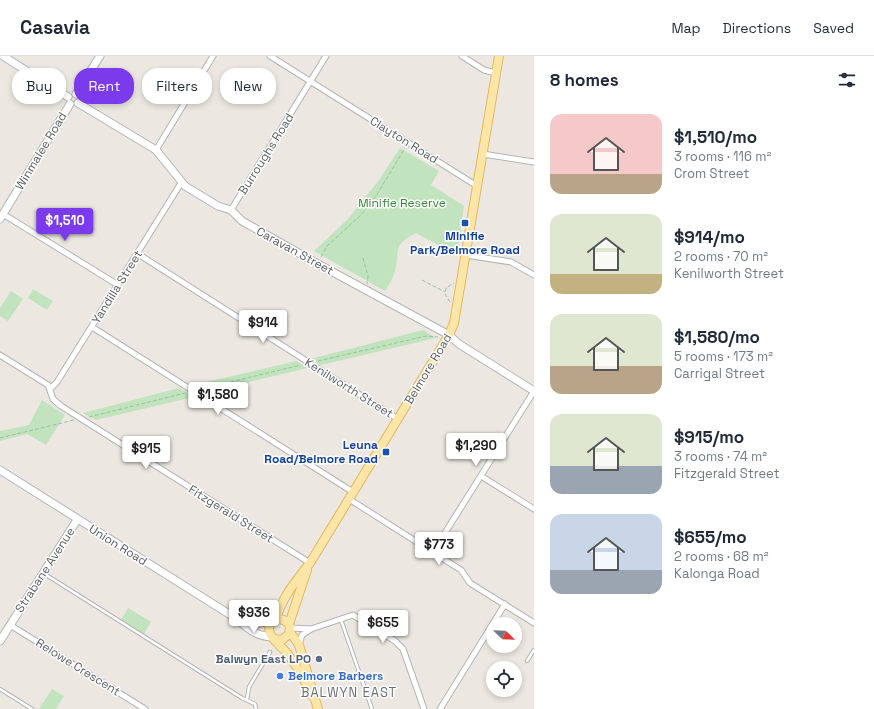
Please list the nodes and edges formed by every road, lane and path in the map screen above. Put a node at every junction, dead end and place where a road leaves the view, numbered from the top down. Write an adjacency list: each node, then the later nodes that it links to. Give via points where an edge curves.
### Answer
1 (3, 56): 12 (street)
2 (100, 56): 8 (street)
3 (213, 56): 16 (street)
4 (270, 56): 10 (street, Clayton Road)
5 (326, 56): 10 (street, Burroughs Road)
6 (462, 56): 9 (street, via 484,70)
7 (499, 56): 9 (main road, Belmore Road)
8 (92, 68)
9 (496, 73): 17 (main road, Belmore Road)
10 (310, 82): 15 (street, Clayton Road); 21 (street, Burroughs Road)
11 (74, 94): 12 (street)
12 (69, 101): 13 (street, via 74,106); 22 (street, Winmalee Road)
13 (77, 104)
14 (80, 104): 16 (street)
15 (409, 143): 20 (street, Clayton Road); 26 (path, via 376,196 361,215 327,246)
16 (156, 150): 19 (street, Caravan Street)
17 (482, 154): 18 (street); 20 (main road, Belmore Road)
18 (534, 162)
19 (182, 183): 21 (street, Caravan Street, via 218,206); 23 (street, Yandilla Street)
20 (477, 186): 24 (main road, Belmore Road)
21 (231, 210): 26 (street, Caravan Street, via 242,221)
22 (2, 216): 29 (street)
23 (138, 254): 29 (street, Yandilla Street); 38 (street, Kenilworth Street)
24 (466, 255): 27 (street, via 511,262); 33 (main road, Belmore Road)
25 (362, 258): 31 (path, via 368,276)
26 (318, 264): 31 (street, Caravan Street)
27 (534, 275)
28 (422, 280): 32 (path)
29 (118, 285): 34 (street, Yandilla Street)
30 (446, 288): 32 (path)
31 (367, 290): 35 (street, Caravan Street)
32 (446, 292): 33 (path)
33 (456, 310): 35 (main road, Belmore Road)
34 (92, 327): 39 (street, Yandilla Street, via 55,387); 40 (street)
35 (449, 335): 41 (street, Caravan Street, via 459,344); 42 (main road, Belmore Road)
36 (438, 337): 38 (path, via 426,336)
37 (0, 355): 39 (street)
38 (310, 363): 40 (path); 42 (street, Kenilworth Street)
39 (51, 388): 43 (street, Fitzgerald Street, via 56,403)
40 (194, 391): 43 (path); 47 (street)
41 (534, 391): 46 (street)
42 (398, 418): 47 (main road, Belmore Road)
43 (80, 419): 44 (path); 52 (street, Fitzgerald Street)
44 (0, 438)
45 (0, 470): 50 (street, Union Road)
46 (481, 476): 49 (street); 51 (street)
47 (353, 492): 48 (main road, Belmore Road)
48 (348, 499): 51 (street); 52 (main road, Belmore Road)
49 (534, 509)
50 (77, 520): 53 (street, Strabane Avenue); 55 (street, Union Road)
51 (433, 552): 54 (street, via 461,570 470,583)
52 (310, 563): 57 (main road, Belmore Road, via 291,587); 60 (main road, Belmore Road)
53 (43, 573): 59 (street, Strabane Avenue); 70 (lane)
54 (505, 604): 58 (street); 77 (street)
55 (237, 619): 57 (street, Union Road, via 254,624); 62 (street, Union Road, via 253,633)
56 (340, 619): 61 (street); 75 (lane); 76 (street, via 353,615 395,641 403,650)
57 (274, 620): 60 (main road, via 283,619); 62 (main road, Belmore Road, via 269,629)
58 (534, 623)
59 (10, 625): 63 (street, Strabane Avenue); 72 (street, Relowe Crescent)
60 (290, 628): 61 (street); 62 (main road, via 284,639); 64 (main road)
61 (311, 629): 64 (street, via 302,635)
62 (273, 638): 69 (main road, via 286,652)
63 (0, 641)
64 (299, 646): 69 (main road)
65 (534, 650): 67 (lane)
66 (270, 652): 70 (lane, via 250,687)
67 (527, 661)
68 (0, 689): 71 (lane)
69 (314, 697): 74 (main road)
70 (247, 699): 73 (lane, via 255,704)
71 (32, 709)
72 (145, 709)
73 (256, 709)
74 (318, 709)
75 (372, 709)
76 (424, 709)
77 (440, 709)

